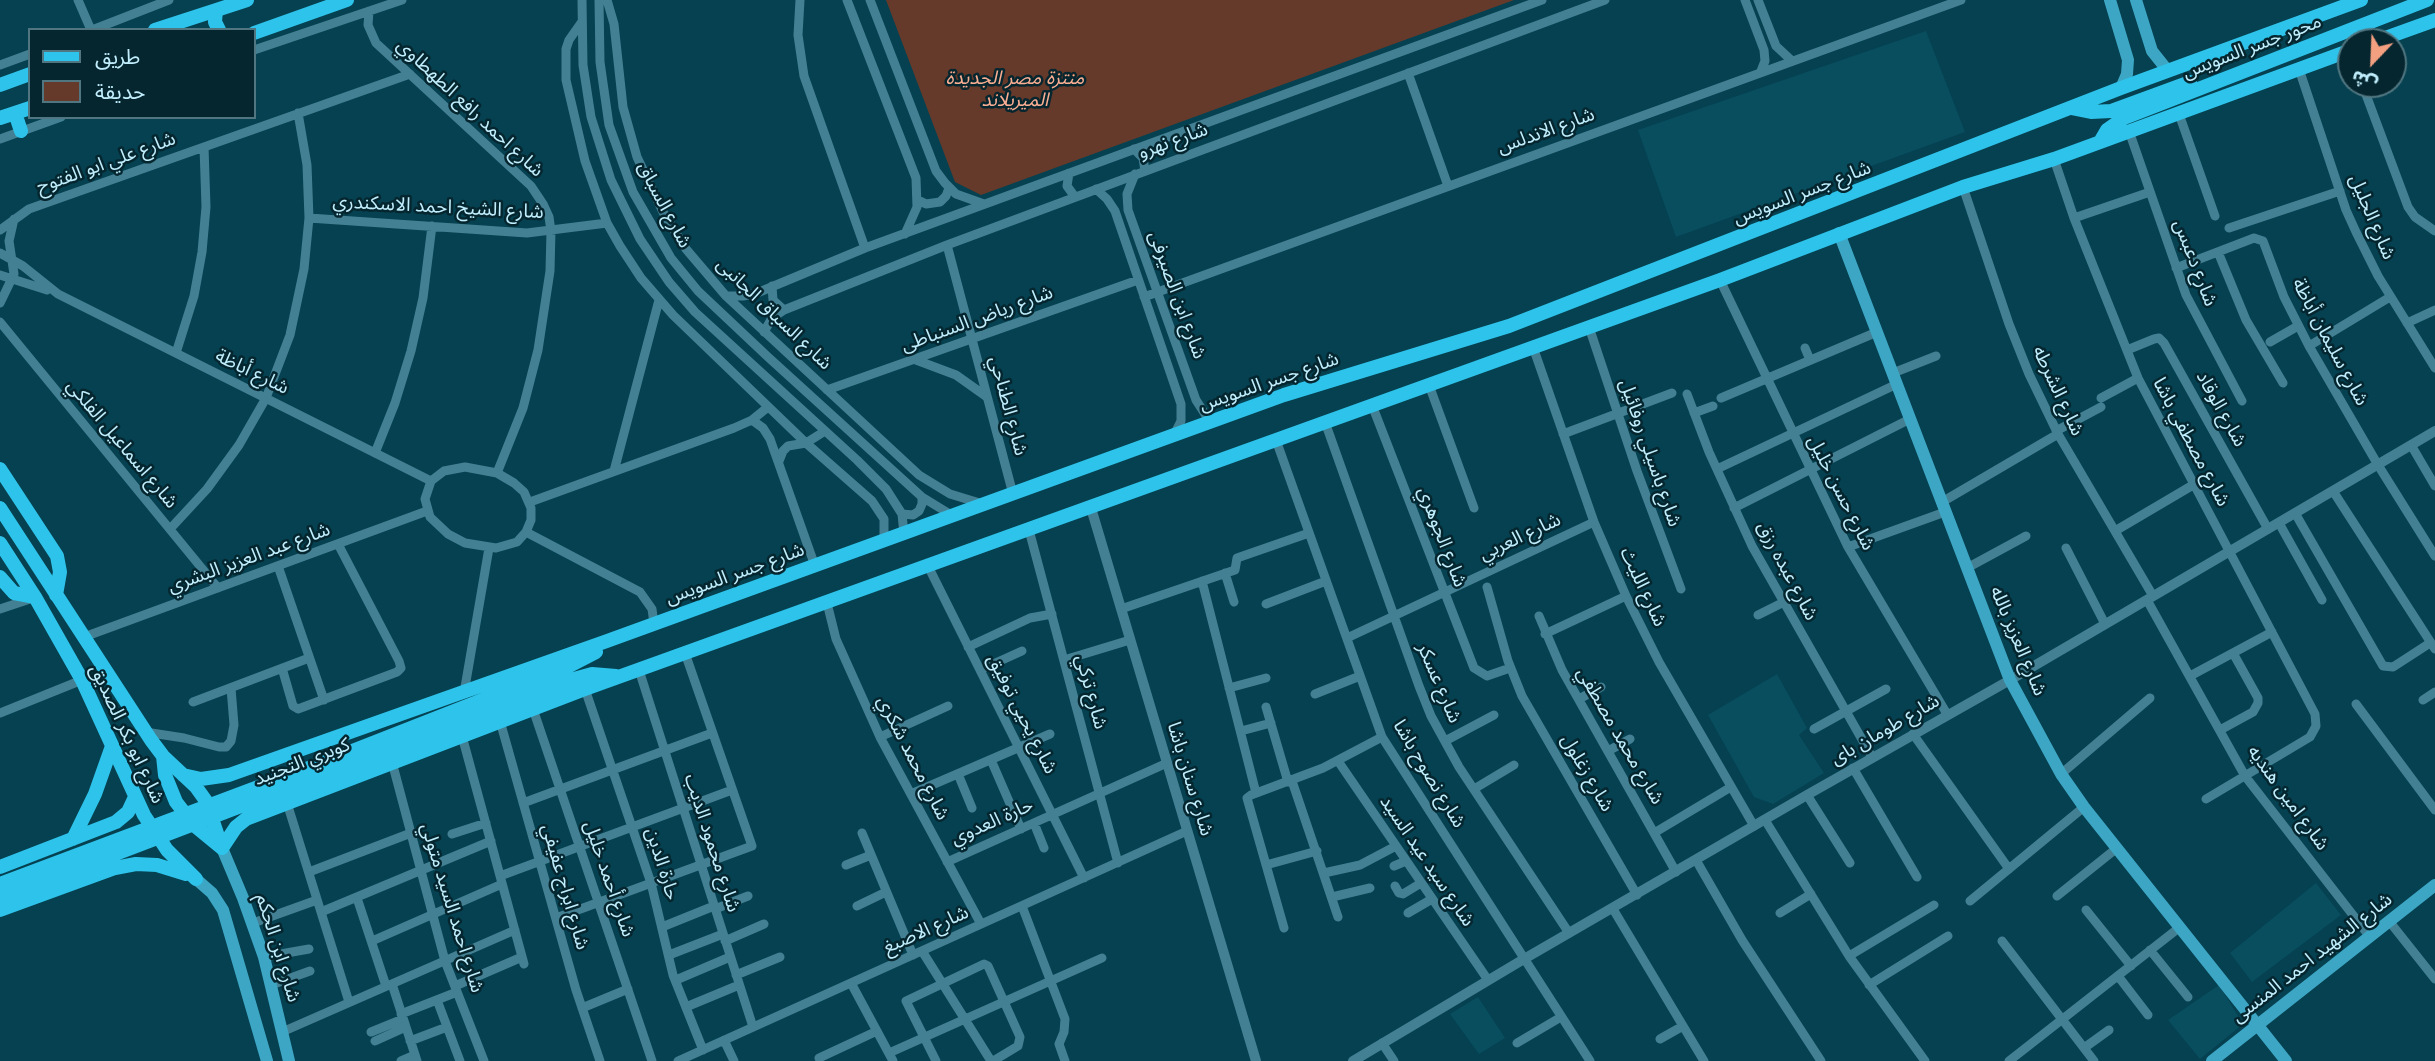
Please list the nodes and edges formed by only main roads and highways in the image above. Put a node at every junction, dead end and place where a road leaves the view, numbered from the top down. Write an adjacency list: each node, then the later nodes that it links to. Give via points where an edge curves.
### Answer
1 (247, 0): 8 (main road)
2 (347, 0): 13 (main road)
3 (2110, 0): 15 (main road)
4 (2136, 0): 14 (main road)
5 (2361, 0): 17 (main road, شارع جسر السويس)
6 (2400, 0): 21 (main road, محور جسر السويس, via 2119,108 2091,112)
7 (2427, 0): 26 (main road, محور جسر السويس, via 2124,118 2107,130)
8 (216, 10): 10 (main road); 11 (main road)
9 (2435, 20): 12 (main road)
10 (177, 27)
11 (218, 28)
12 (2407, 30)
13 (256, 32)
14 (2151, 48): 15 (main road); 17 (main road)
15 (2127, 54): 20 (main road, via 2128,71)
16 (2337, 56): 26 (main road)
17 (2168, 71): 20 (main road, شارع جسر السويس)
18 (28, 75): 19 (main road)
19 (0, 85)
20 (2120, 88): 21 (main road, شارع جسر السويس)
21 (2071, 108): 34 (main road, شارع جسر السويس, via 1508,326 1284,395)
22 (28, 109): 23 (main road)
23 (15, 113): 24 (main road); 25 (main road)
24 (0, 118)
25 (21, 131)
26 (2100, 142): 27 (main road)
27 (1839, 233): 35 (main road); 52 (main road, شارع العزيز بالله, via 2010,680 2084,807)
28 (0, 469): 32 (main road, via 57,556 60,580)
29 (0, 508): 32 (main road, شارع ابو بكر الصديق)
30 (0, 543): 33 (main road, شارع ابو بكر الصديق)
31 (0, 577): 33 (main road, via 13,593)
32 (56, 595): 38 (main road, شارع ابو بكر الصديق)
33 (35, 597): 36 (main road, شارع ابو بكر الصديق, via 82,680)
34 (607, 641): 37 (main road, شارع جسر السويس); 48 (main road, كوبري التجنيد, via 569,666)
35 (620, 677): 40 (main road); 50 (main road, كوبري التجنيد, via 593,674 574,679)
36 (112, 746): 41 (main road, شارع ابو بكر الصديق); 42 (main road)
37 (290, 754): 39 (main road, شارع جسر السويس, via 220,777); 40 (main road, via 284,768 288,783)
38 (163, 756): 39 (main road, شارع ابو بكر الصديق); 44 (main road, via 168,785 181,811)
39 (183, 775): 44 (main road, شارع ابو بكر الصديق, via 206,801)
40 (309, 794): 44 (main road, via 246,819)
41 (135, 797): 42 (main road, via 123,817); 46 (main road, شارع ابو بكر الصديق, via 167,850)
42 (73, 839): 43 (main road)
43 (58, 844): 45 (main road); 47 (main road, via 74,859)
44 (222, 848): 55 (main road, شارع ابن الحكم, via 264,957)
45 (0, 867)
46 (197, 879): 47 (main road, via 157,865 136,864); 54 (main road, شارع ابن الحكم, via 223,910)
47 (73, 882): 51 (main road)
48 (0, 884)
49 (2435, 885): 52 (main road, شارع الشهيد احمد المنسى)
50 (0, 898)
51 (0, 909)
52 (2258, 1025): 53 (main road, شارع العزيز بالله); 56 (main road, شارع الشهيد احمد المنسى)
53 (2278, 1055): 57 (main road, شارع العزيز بالله)
54 (267, 1061)
55 (289, 1061)
56 (2212, 1061)
57 (2286, 1061)

